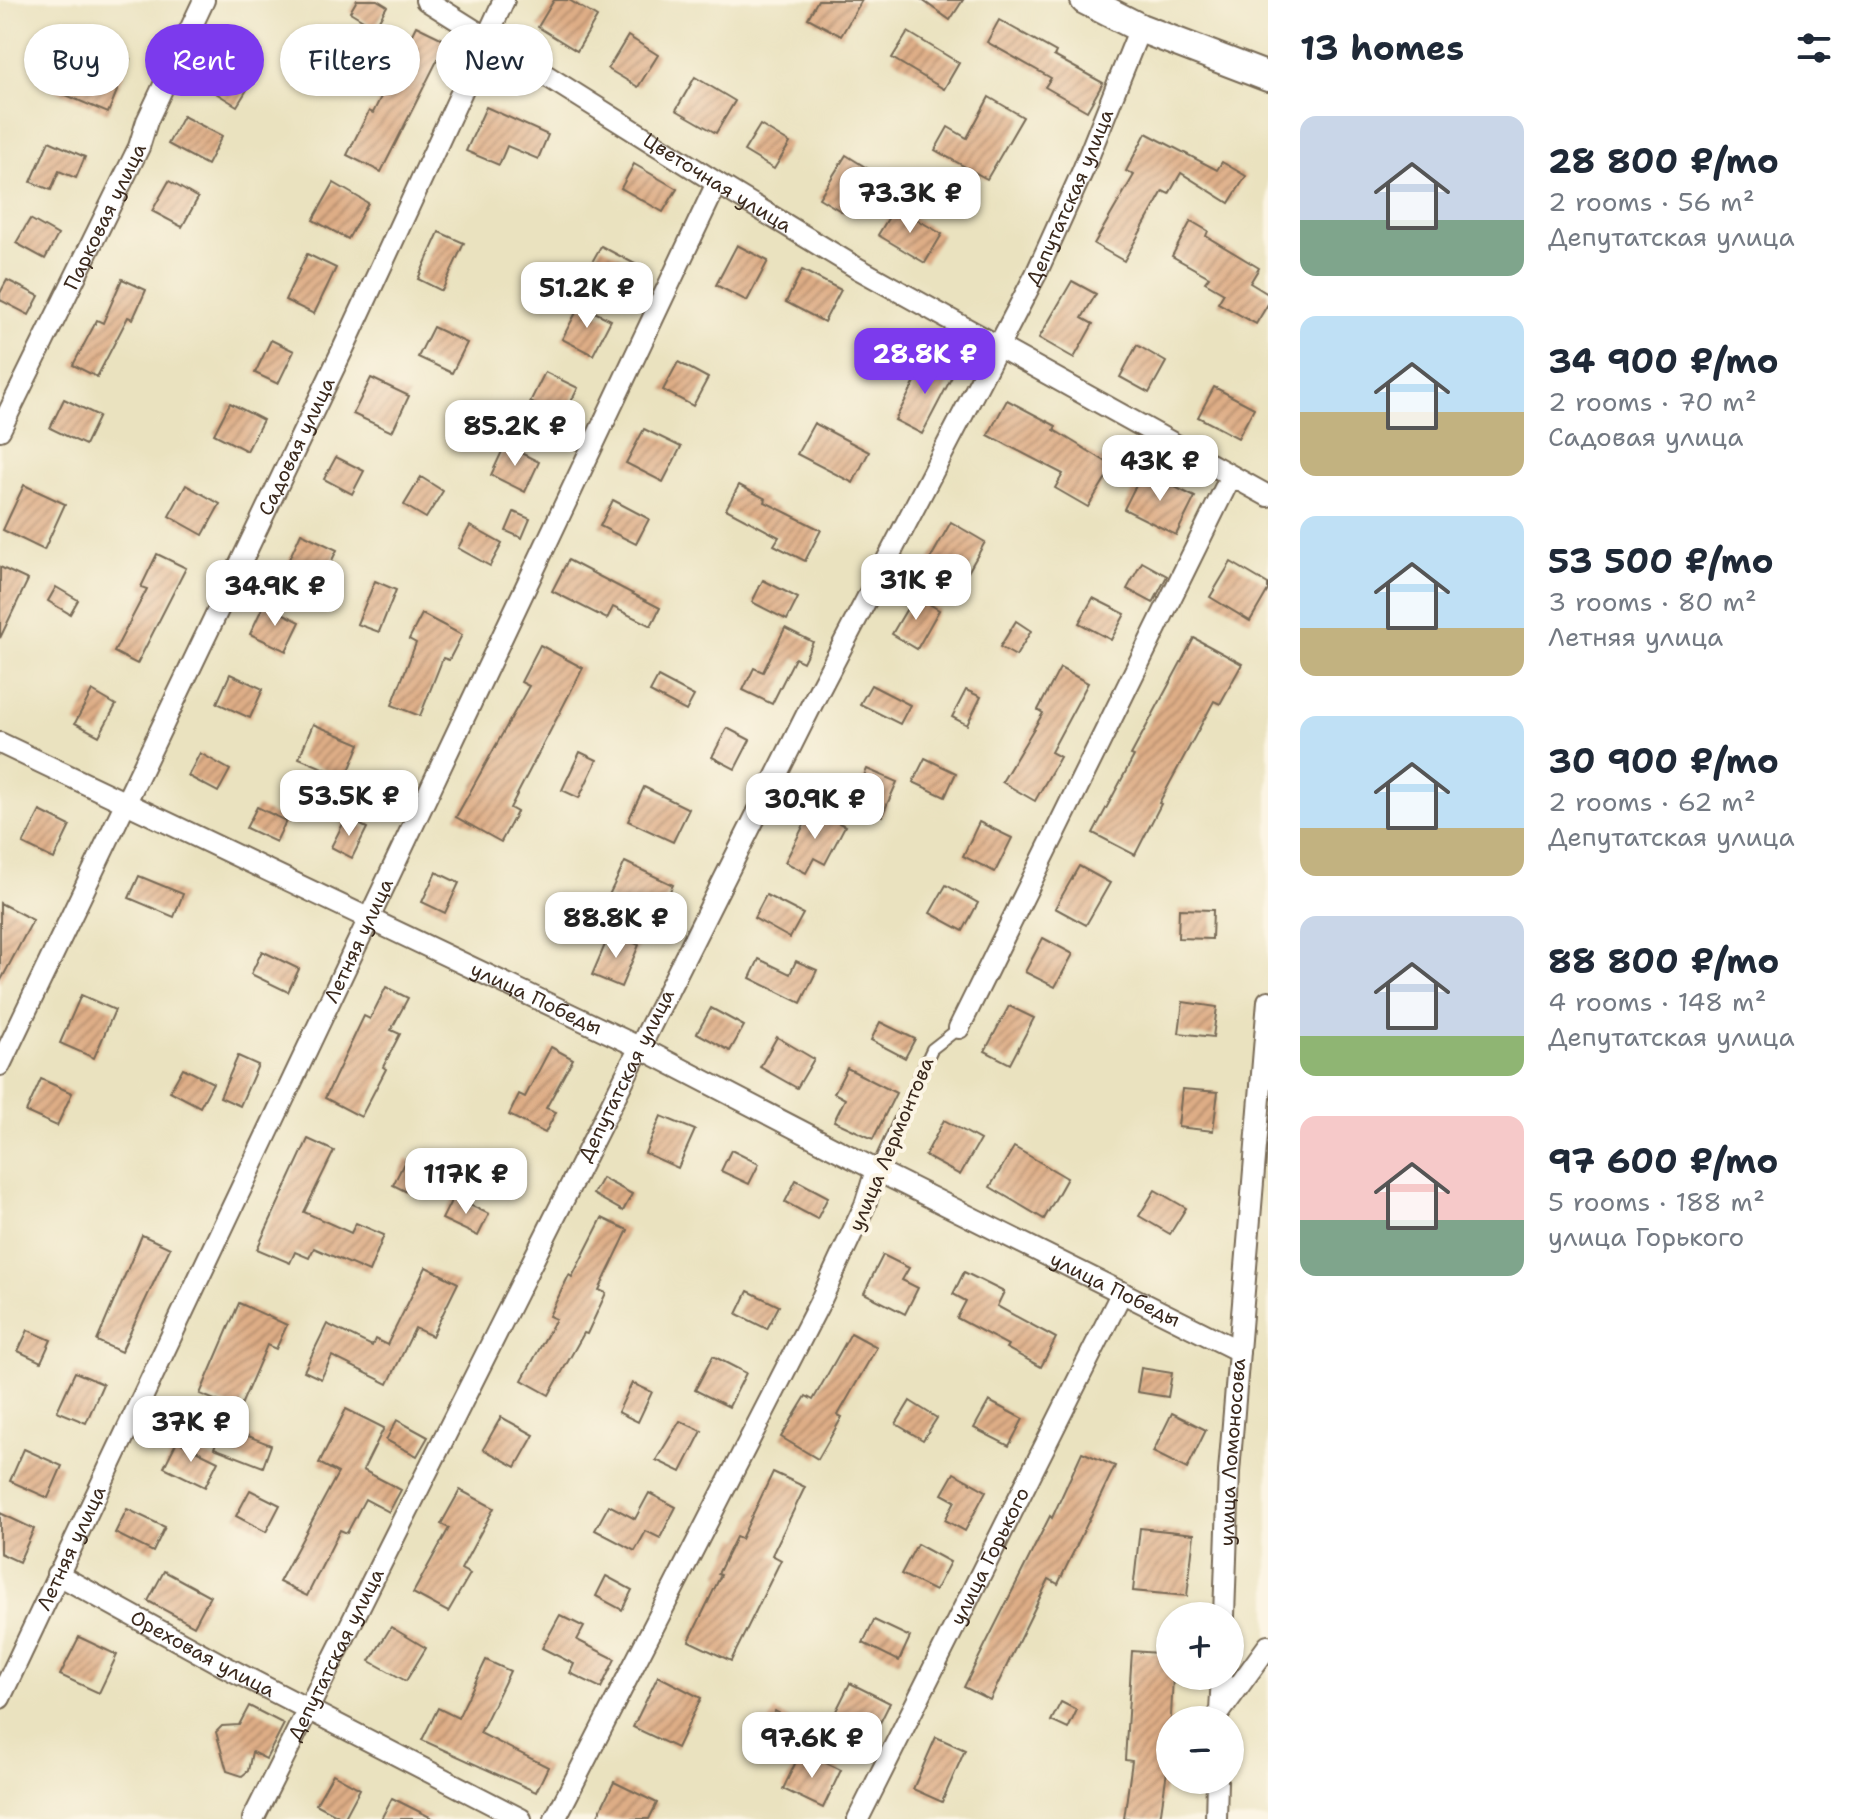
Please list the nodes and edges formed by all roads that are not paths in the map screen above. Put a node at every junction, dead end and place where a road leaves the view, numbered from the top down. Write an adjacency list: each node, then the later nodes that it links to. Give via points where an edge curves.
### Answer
1 (204, 0): 13 (street, Парковая улица, via 139,147)
2 (426, 0): 5 (street, Цветочная улица)
3 (504, 0): 6 (street, Садовая улица)
4 (1085, 0): 7 (main road)
5 (464, 24)
6 (493, 24)
7 (1140, 28): 8 (main road); 12 (street, Депутатская улица, via 1083,170)
8 (1268, 77)
9 (553, 80): 11 (street, Цветочная улица)
10 (459, 96): 17 (street, Садовая улица)
11 (717, 183): 12 (street, Цветочная улица); 18 (street, Летняя улица)
12 (998, 347): 14 (street, Цветочная улица); 21 (street, Депутатская улица)
13 (0, 430)
14 (1231, 476): 15 (street, Цветочная улица); 20 (street, улица Лермонтова)
15 (1268, 496)
16 (0, 743): 17 (street, улица Победы)
17 (126, 802): 18 (street, улица Победы); 22 (street, Садовая улица)
18 (370, 919): 21 (street, улица Победы); 27 (street, Летняя улица)
19 (1268, 1001): 23 (street, улица Ломоносова)
20 (959, 1028): 24 (lane, улица Лермонтова, via 932,1049)
21 (641, 1048): 24 (street, улица Победы); 32 (street, Депутатская улица)
22 (0, 1065)
23 (1262, 1137): 26 (street, улица Ломоносова)
24 (876, 1170): 25 (street, улица Победы); 36 (street, улица Лермонтова, via 820,1302)
25 (1122, 1292): 26 (street, улица Победы); 37 (street, улица Горького)
26 (1239, 1351): 28 (street, улица Ломоносова)
27 (57, 1574): 30 (street, Летняя улица); 32 (street, Ореховая улица)
28 (1224, 1602)
29 (1268, 1646): 31 (street)
30 (0, 1698)
31 (1227, 1706)
32 (308, 1710): 34 (street, Депутатская улица); 35 (street, Ореховая улица)
33 (1217, 1794): 38 (street)
34 (253, 1819)
35 (521, 1819)
36 (555, 1819)
37 (858, 1819)
38 (1216, 1819)

